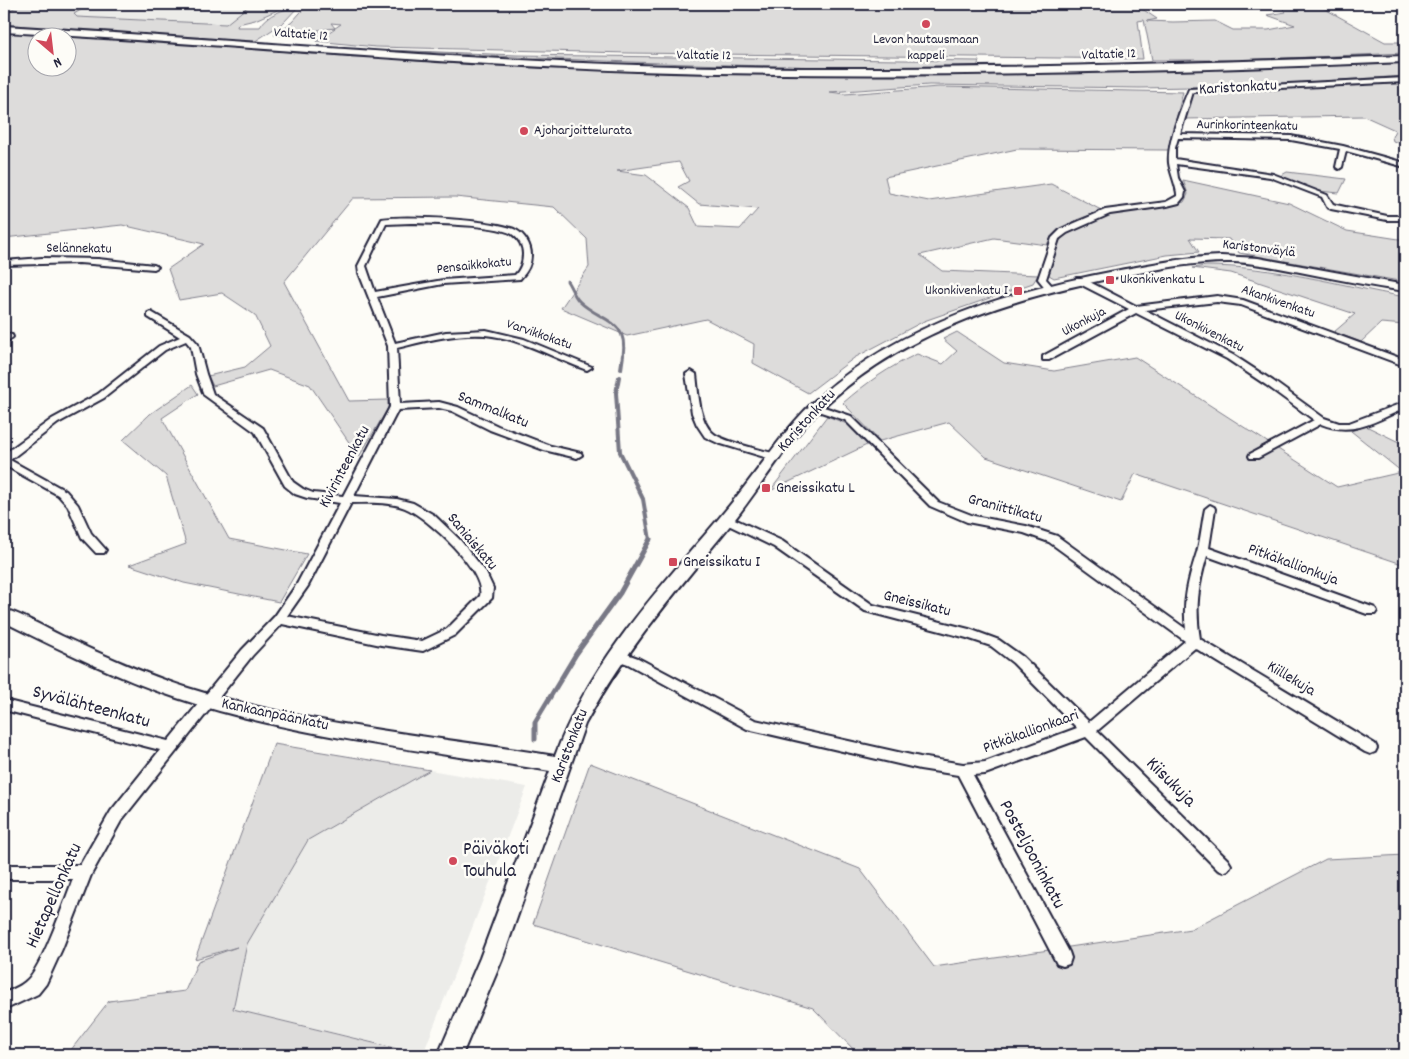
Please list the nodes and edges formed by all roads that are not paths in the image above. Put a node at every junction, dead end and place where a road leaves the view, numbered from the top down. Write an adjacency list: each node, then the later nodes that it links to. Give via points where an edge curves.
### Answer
1 (4, 30): 2 (highway, Valtatie 12, via 447,59 699,70 978,71)
2 (1405, 59)
3 (1405, 80): 4 (street, Karistonkatu, via 1191,90)
4 (1175, 136): 5 (street, Aurinkorinteenkatu, via 1291,138); 6 (street, Karistonkatu)
5 (1343, 148): 7 (street, Aurinkorinteenkatu); 8 (street)
6 (1172, 161): 9 (street, via 1271,176 1325,196 1334,207 1387,218); 13 (street, Karistonkatu, via 1180,197 1167,204 1108,212 1064,231 1056,238 1042,279)
7 (1405, 165)
8 (1339, 168)
9 (1405, 218)
10 (4, 263): 11 (street, Selännekatu, via 98,260)
11 (154, 267)
12 (1079, 280): 13 (street, Karistonväylä); 14 (street, Karistonväylä, via 1187,261 1228,259); 16 (street, Ukonkivenkatu)
13 (1050, 288): 26 (street, Karistonkatu, via 931,331 866,366)
14 (1405, 288)
15 (372, 295): 15 (street, Pensaikkokatu, via 362,266 385,221 446,221 504,229 521,238 528,253 522,273 508,279 443,282); 19 (street)
16 (1136, 309): 20 (street, Ukonkuja); 21 (street, Akankivenkatu, via 1208,299 1234,300); 27 (street, Ukonkivenkatu, via 1236,360)
17 (151, 315): 18 (street)
18 (187, 337): 31 (street, via 162,348 102,396 55,421); 32 (street, via 195,346 200,374 209,395 259,430 296,491 314,497)
19 (392, 346): 22 (street, Varvikkokatu, via 457,334 499,335); 24 (street)
20 (1046, 358)
21 (1405, 363)
22 (587, 367)
23 (691, 374): 30 (street, via 697,413 709,435)
24 (395, 406): 28 (street, Sammalkatu, via 439,405 454,409 494,428); 32 (street, Kivirinteenkatu)
25 (1405, 406): 27 (street, Ukonkivenkatu, via 1344,427)
26 (815, 407): 30 (street, Karistonkatu); 40 (street, Graniittikatu, via 848,418 934,504 971,519 1054,539)
27 (1321, 420): 29 (street)
28 (577, 455)
29 (1254, 456)
30 (774, 457): 34 (street, Karistonkatu)
31 (4, 460): 35 (street, via 62,493 73,505 86,535)
32 (346, 498): 39 (street, Kivirinteenkatu, via 314,565); 39 (street, Saniaiskatu, via 398,502 441,526 484,579 488,590 486,598 451,632 423,646)
33 (1210, 509): 36 (street)
34 (726, 519): 41 (street, Karistonkatu); 44 (street, Gneissikatu, via 778,544 869,608 995,643 1018,660)
35 (100, 550)
36 (1203, 550): 37 (street, Pitkäkallionkuja); 40 (street, via 1195,575 1190,613)
37 (1371, 611)
38 (4, 615): 42 (street, Kankaanpäänkatu, via 91,657)
39 (279, 619): 42 (street, Kivirinteenkatu, via 246,653)
40 (1194, 641): 44 (street, Pitkäkallionkaari); 46 (street, Kiillekuja)
41 (616, 655): 47 (street, Karistonkatu, via 576,724); 48 (street, Pitkäkallionkaari, via 752,725)
42 (208, 701): 45 (street, Hietapellonkatu); 47 (street, Kankaanpäänkatu, via 336,729)
43 (4, 705): 45 (street, Syvälähteenkatu)
44 (1088, 730): 48 (street, Pitkäkallionkaari, via 985,768); 49 (street, Kiisukuja)
45 (169, 747): 51 (street, Hietapellonkatu, via 116,816)
46 (1370, 748)
47 (562, 765): 54 (street, Karistonkatu, via 490,960)
48 (963, 770): 52 (street, Posteljooninkatu)
49 (1224, 865)
50 (4, 872): 51 (street)
51 (84, 872): 53 (street, Hietapellonkatu, via 40,978 32,988)
52 (1063, 958)
53 (4, 1002)
54 (450, 1055)

